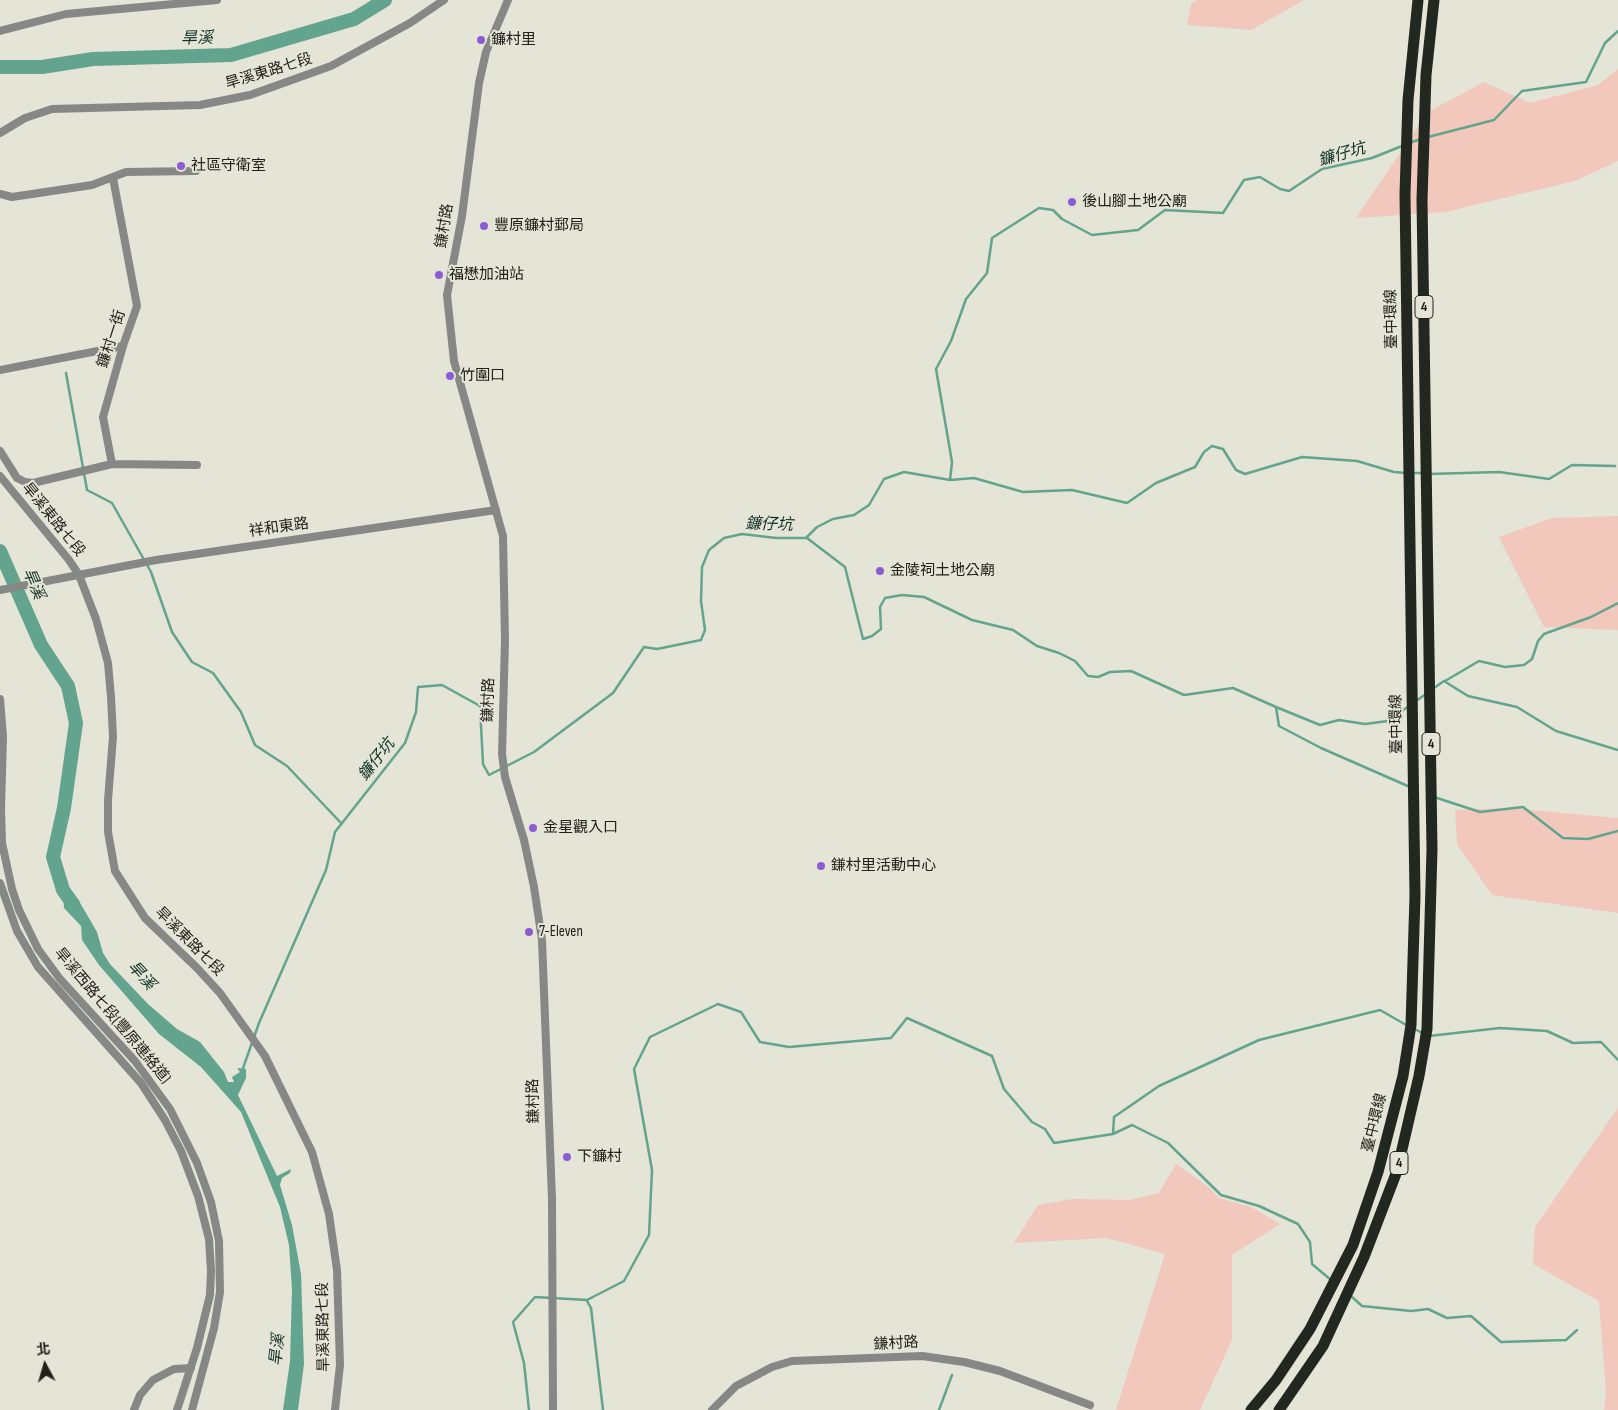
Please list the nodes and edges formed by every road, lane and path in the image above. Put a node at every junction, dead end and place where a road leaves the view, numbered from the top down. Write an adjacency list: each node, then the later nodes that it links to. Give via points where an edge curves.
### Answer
1 (217, 0): 6 (street, via 66,14)
2 (444, 0): 7 (street, 旱溪東路七段, via 410,23 331,66 250,96 200,105 52,109 25,118)
3 (508, 0): 17 (street, 鎌村路, via 486,52 479,83 462,216 447,295 454,361)
4 (1418, 0): 30 (highway, 臺中環線 / 4, via 1407,144 1415,896 1411,1028 1403,1076 1378,1172 1353,1245 1310,1329 1276,1380)
5 (1434, 0): 31 (highway, 4, via 1426,76 1422,200 1431,796 1430,978 1426,1035 1397,1171 1350,1288 1322,1346)
6 (0, 31)
7 (0, 133)
8 (196, 170): 9 (street, via 126,172)
9 (113, 178): 10 (street, via 92,185 12,197); 11 (street, 鐮村一街, via 137,306)
10 (0, 194)
11 (123, 346): 12 (street); 14 (street, 鐮村一街, via 103,417)
12 (0, 370)
13 (0, 451): 14 (street, via 24,482 33,483)
14 (112, 464): 15 (street)
15 (197, 465)
16 (0, 476): 18 (street, 旱溪東路七段)
17 (496, 510): 18 (street, 祥和東路, via 156,560); 28 (street, 鎌村路, via 503,536 505,568 502,754 505,777 524,840 542,940 552,1199)
18 (79, 575): 19 (street, 祥和東路); 27 (street, 旱溪東路七段, via 108,663 113,737 108,832 115,871 145,918 220,993 265,1056 312,1152 329,1214 338,1270 340,1366)
19 (0, 590)
20 (0, 699): 26 (street, 旱溪西路七段(豐原連絡道), via 2,843 19,910 33,940 54,972 135,1061 170,1109 197,1163 211,1202 219,1242 221,1283 217,1313)
21 (0, 882): 22 (street, 旱溪西路七段(豐原連絡道), via 17,931 38,967 141,1083 165,1120 191,1173 207,1230 211,1271 206,1314)
22 (191, 1368): 24 (street, via 174,1369 153,1380 140,1395); 25 (street, 旱溪西路七段(豐原連絡道))
23 (1090, 1405): 29 (street, 鎌村路, via 1000,1371 922,1356 792,1361 772,1367 736,1386)
24 (134, 1410)
25 (177, 1410)
26 (192, 1410)
27 (335, 1410)
28 (553, 1410)
29 (712, 1410)
30 (1250, 1410)
31 (1279, 1410)

